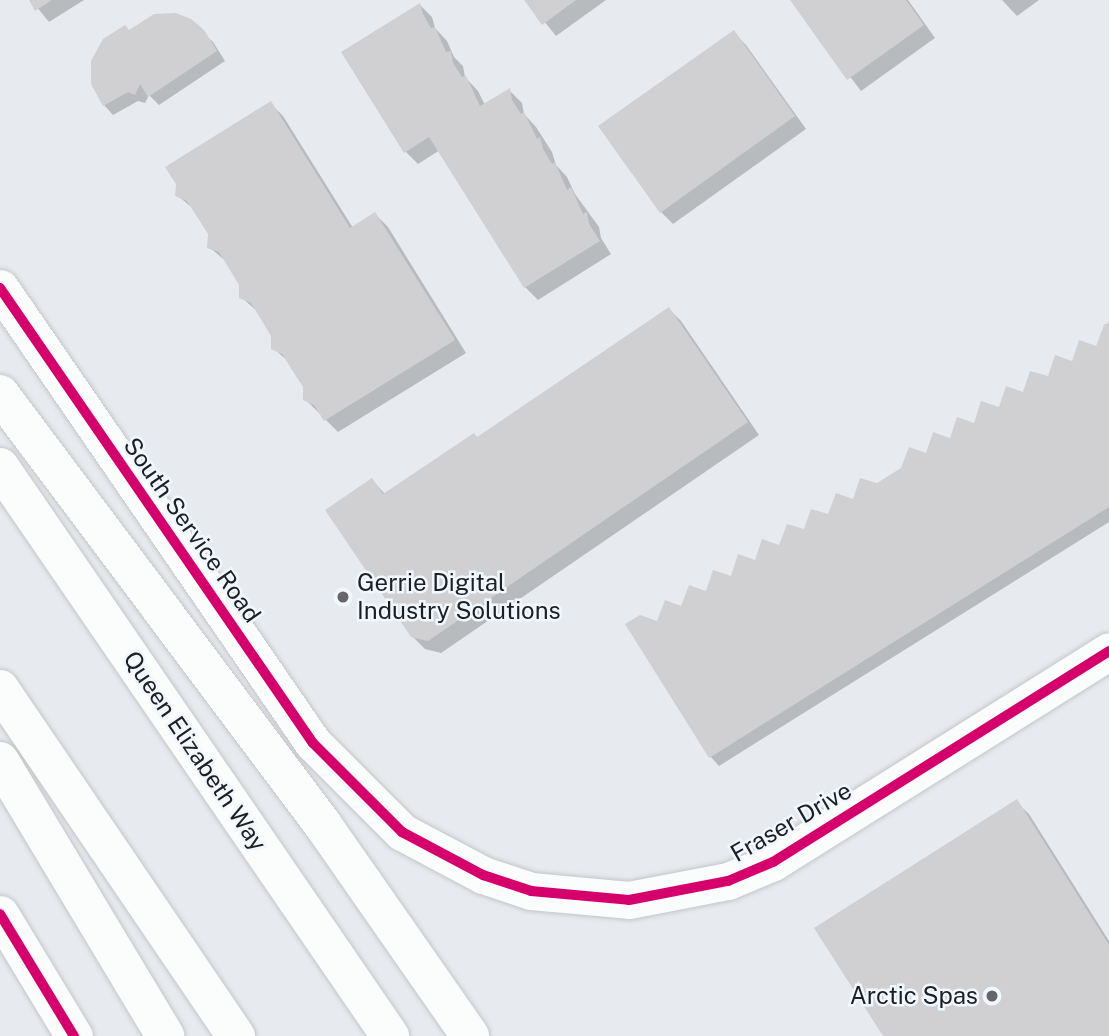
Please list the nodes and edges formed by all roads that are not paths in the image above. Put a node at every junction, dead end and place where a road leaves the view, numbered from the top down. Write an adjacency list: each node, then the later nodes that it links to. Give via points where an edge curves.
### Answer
1 (0, 288): 7 (street, South Service Road, via 313,743)
2 (0, 394): 13 (highway, via 323,825)
3 (0, 467): 12 (highway, Queen Elizabeth Way)
4 (1109, 651): 7 (street, Fraser Drive, via 773,862 727,881 684,891 629,900 531,891 483,875 402,832)
5 (0, 690): 11 (highway)
6 (0, 761): 10 (highway)
7 (358, 790)
8 (0, 914): 9 (street)
9 (74, 1036)
10 (165, 1036)
11 (236, 1036)
12 (390, 1036)
13 (470, 1036)

